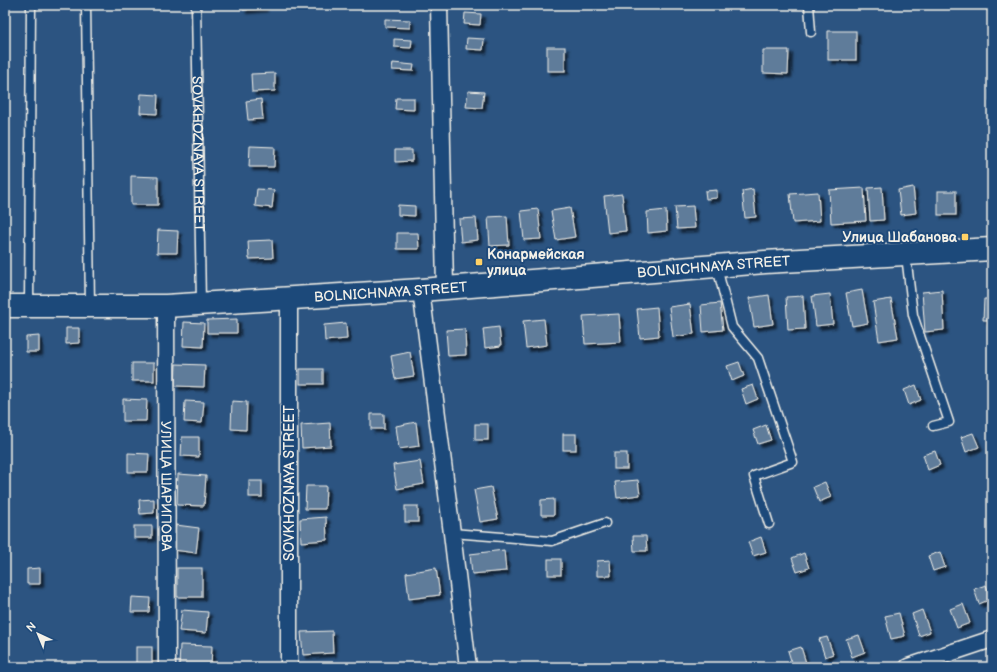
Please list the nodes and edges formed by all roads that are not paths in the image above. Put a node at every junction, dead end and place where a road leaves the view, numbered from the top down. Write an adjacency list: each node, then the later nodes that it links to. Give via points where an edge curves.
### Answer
1 (31, 5): 15 (lane)
2 (86, 5): 16 (lane)
3 (196, 5): 13 (lane, SOVKHOZNAYA STREET)
4 (439, 5): 10 (street)
5 (808, 5): 6 (lane)
6 (811, 32)
7 (992, 250): 8 (street, BOLNICHNAYA STREET)
8 (906, 254): 9 (street, BOLNICHNAYA STREET); 18 (lane, via 913,315 949,422)
9 (717, 266): 10 (street, BOLNICHNAYA STREET); 20 (lane, via 732,327 758,358 793,462 754,476)
10 (445, 287): 11 (street, BOLNICHNAYA STREET)
11 (421, 290): 12 (street, BOLNICHNAYA STREET); 21 (street)
12 (289, 298): 13 (street, BOLNICHNAYA STREET); 24 (street, SOVKHOZNAYA STREET)
13 (201, 304): 17 (street, BOLNICHNAYA STREET)
14 (5, 306): 15 (street, BOLNICHNAYA STREET)
15 (29, 306): 16 (street, BOLNICHNAYA STREET)
16 (90, 306): 17 (street, BOLNICHNAYA STREET)
17 (166, 306): 23 (street, УЛИЦА ШАРИПОВА)
18 (933, 426)
19 (605, 523): 21 (lane, via 552,541)
20 (769, 524)
21 (452, 533): 25 (street)
22 (992, 639): 26 (street)
23 (167, 667)
24 (289, 667)
25 (468, 667)
26 (908, 667)

